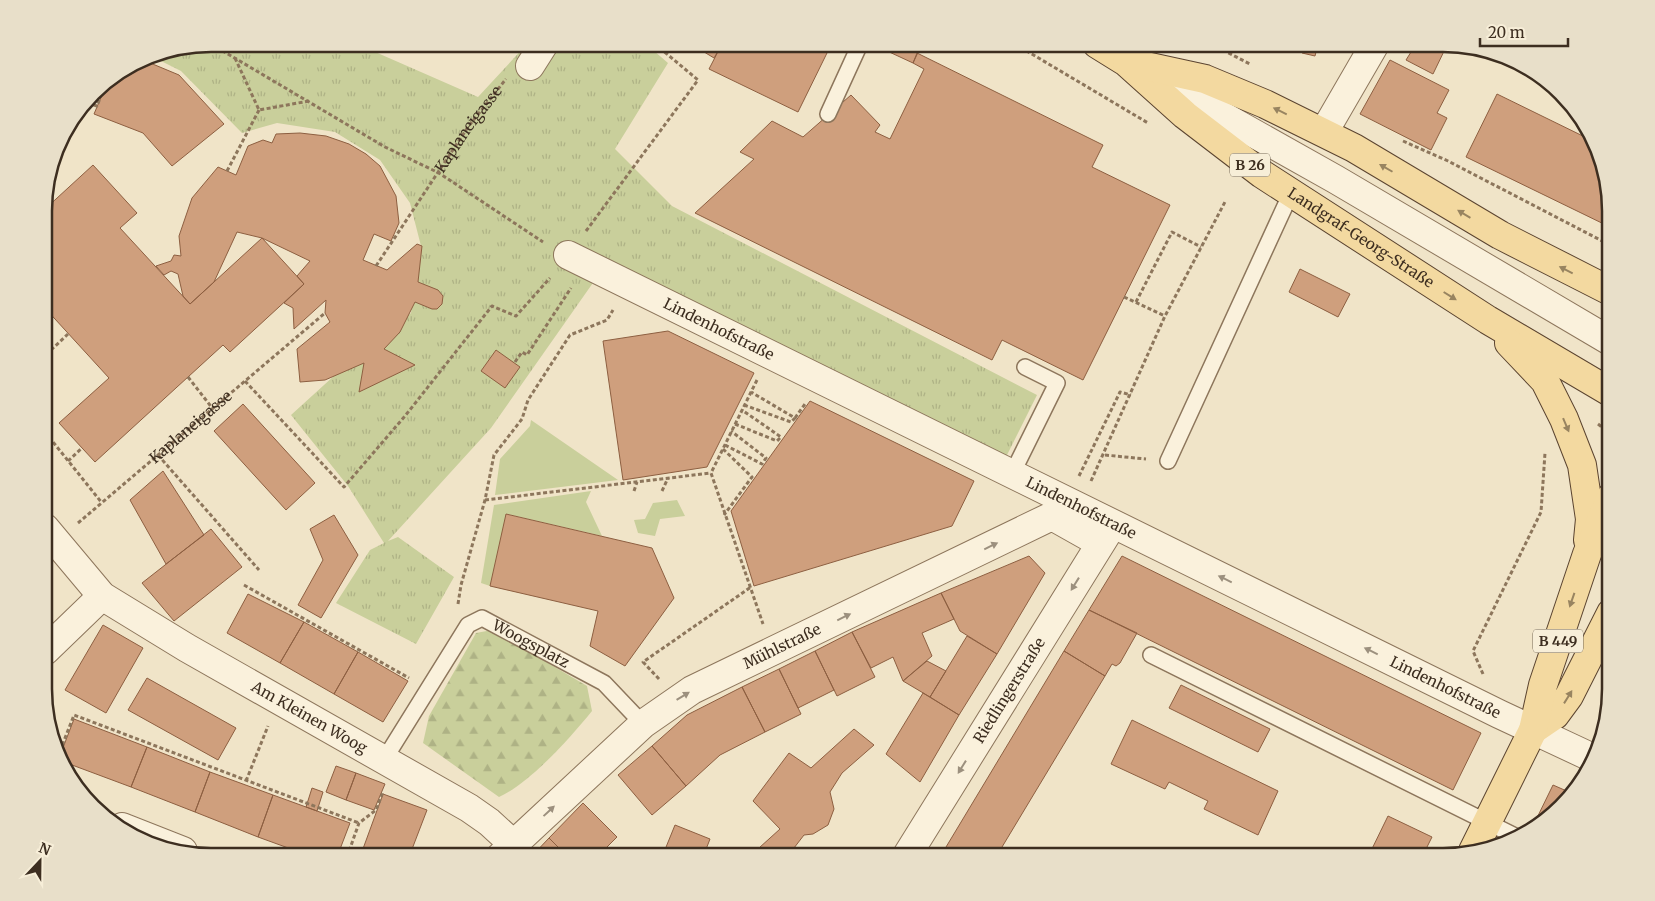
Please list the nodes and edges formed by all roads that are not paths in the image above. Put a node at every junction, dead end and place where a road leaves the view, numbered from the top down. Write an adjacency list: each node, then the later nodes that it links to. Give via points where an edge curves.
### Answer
1 (856, 53): 5 (lane)
2 (1112, 53): 4 (main road, Landgraf-Georg-Straße / B 26)
3 (1370, 53): 6 (street)
4 (1126, 62): 6 (main road, Landgraf-Georg-Straße / B 26, one-way to 4, via 1205,79); 7 (main road, Landgraf-Georg-Straße / B 26, via 1185,115); 11 (street, via 1335,179)
5 (828, 114)
6 (1324, 132): 9 (main road, Landgraf-Georg-Straße / B 26, one-way to 6, via 1500,235)
7 (1291, 193): 10 (main road, Landgraf-Georg-Straße / B 26, one-way to 10); 14 (lane)
8 (561, 264): 15 (street, Lindenhofstraße, via 625,284)
9 (1602, 287)
10 (1488, 320): 13 (main road, Landgraf-Georg-Straße / B 26); 19 (main road, one-way to 19, via 1545,381 1564,419 1582,465 1590,519)
11 (1602, 336)
12 (1025, 367): 15 (lane, via 1057,383)
13 (1602, 387)
14 (1168, 461)
15 (1012, 474): 17 (street, Lindenhofstraße)
16 (1602, 518): 19 (main road, B 449)
17 (1106, 533): 24 (street, Mühlstraße, one-way to 17, via 692,690 1052,516); 25 (street, Lindenhofstraße, one-way to 17, via 1415,672); 33 (street, Riedlingerstraße, one-way to 33)
18 (53, 539): 20 (street, Am Kleinen Woog)
19 (1587, 554): 25 (main road, B 449, one-way to 25, via 1543,685)
20 (102, 596): 22 (street); 27 (street, Am Kleinen Woog)
21 (1602, 631): 25 (main road, B 449, one-way to 21, via 1555,715 1569,696)
22 (53, 643)
23 (1151, 655): 28 (lane)
24 (643, 724): 27 (lane, Woogsplatz, via 604,683 482,618 468,625); 32 (street, Mühlstraße, one-way to 24)
25 (1533, 730): 26 (street, Lindenhofstraße); 28 (main road, B 449)
26 (1588, 756)
27 (384, 760): 31 (street, Am Kleinen Woog, via 479,815)
28 (1486, 822): 29 (lane); 30 (main road, B 449)
29 (1510, 834)
30 (1475, 845)
31 (505, 848)
32 (510, 848)
33 (912, 848)

